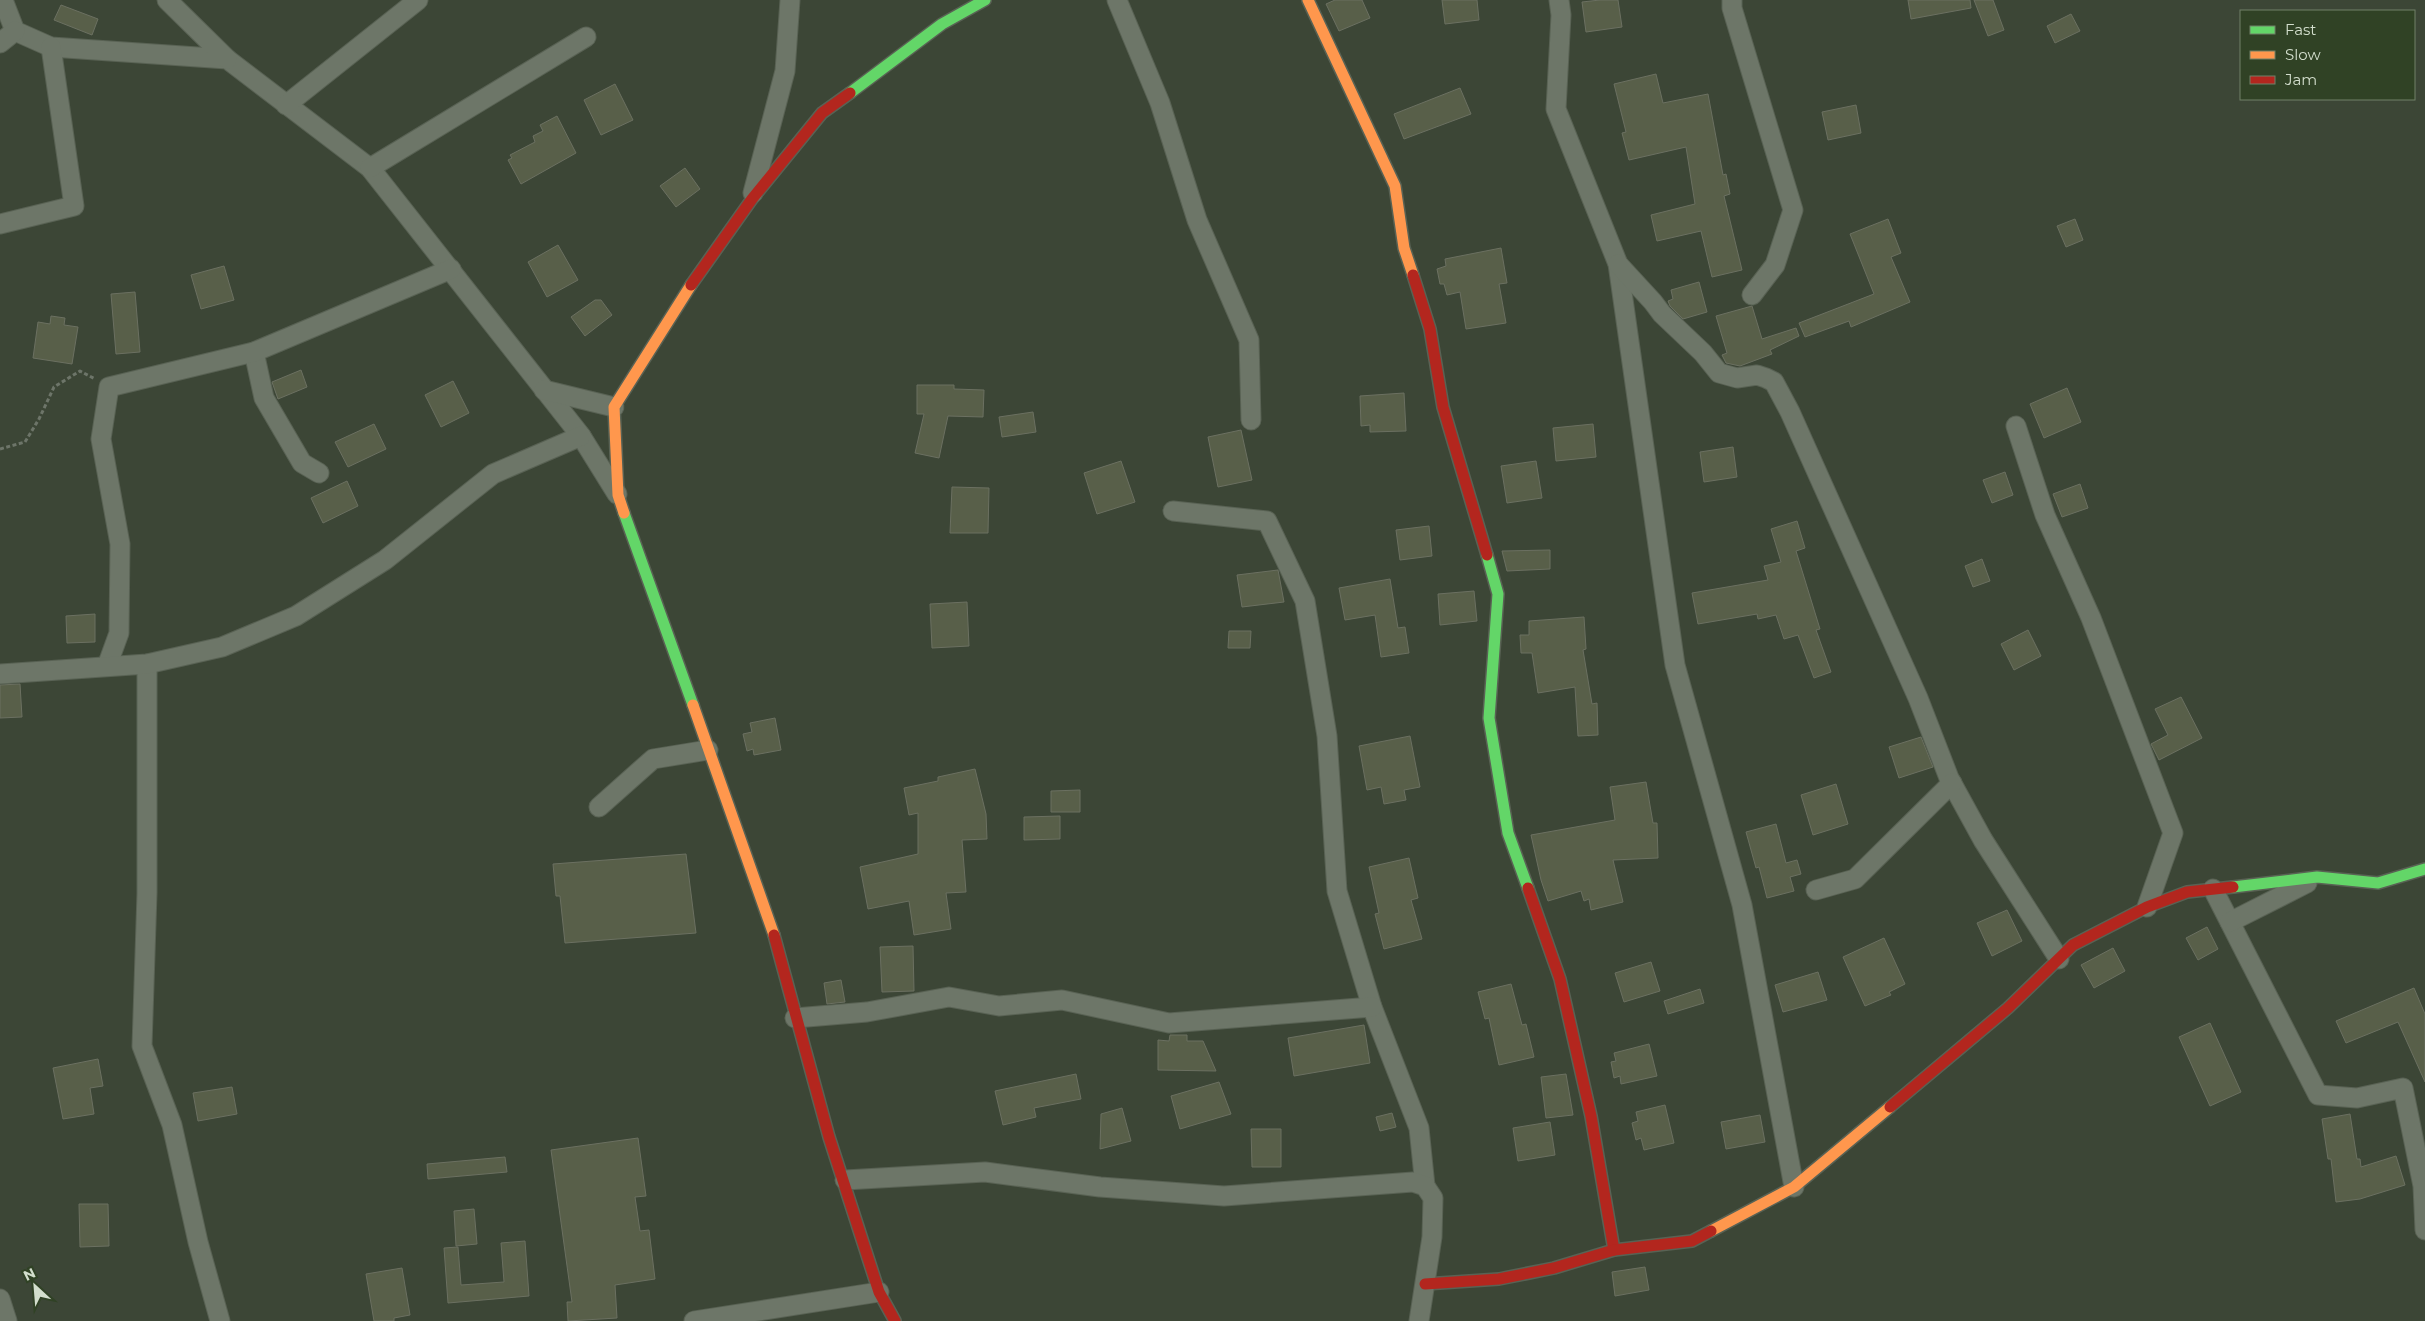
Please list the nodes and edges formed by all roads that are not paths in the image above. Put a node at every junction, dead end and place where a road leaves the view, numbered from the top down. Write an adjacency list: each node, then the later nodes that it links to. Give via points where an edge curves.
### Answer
1 (3, 0): 10 (street)
2 (167, 0): 14 (street)
3 (418, 0): 15 (street)
4 (790, 0): 17 (street, via 785,71)
5 (985, 0): 17 (street, via 942,24 822,113)
6 (1117, 0): 25 (street, via 1160,103 1197,220 1249,340)
7 (1308, 0): 50 (street, via 1395,186 1404,248 1430,329 1443,407 1498,594 1489,718 1508,833 1560,979 1591,1116)
8 (1559, 0): 19 (street, via 1556,109)
9 (1732, 0): 21 (street, via 1793,210 1775,265)
10 (15, 31): 12 (street); 13 (street)
11 (586, 37): 16 (street)
12 (0, 43)
13 (51, 47): 14 (street); 18 (street, via 74,206)
14 (227, 59): 15 (street)
15 (286, 105): 16 (street)
16 (370, 168): 20 (street)
17 (752, 199): 24 (street, via 701,268)
18 (0, 224)
19 (1618, 264): 35 (street, via 1719,373 1737,378 1757,375 1774,382 1918,698); 48 (street, via 1675,665 1742,904)
20 (451, 268): 22 (street); 23 (street)
21 (1752, 294)
22 (254, 352): 28 (street, via 264,398 302,463); 32 (street, via 109,387 101,439 120,544 119,633)
23 (544, 390): 24 (street); 27 (street)
24 (614, 407): 29 (street)
25 (1252, 420)
26 (2016, 426): 41 (street, via 2044,514 2091,618 2173,833)
27 (581, 436): 29 (street); 31 (street, via 493,474 385,560 296,616 222,647)
28 (319, 473)
29 (618, 495): 34 (street)
30 (1173, 511): 44 (street, via 1267,521 1305,601 1327,736 1337,891)
31 (147, 664): 32 (street); 55 (street, via 147,893 142,1046 172,1125 198,1242)
32 (107, 666): 33 (street)
33 (0, 674)
34 (708, 750): 36 (street, via 653,759); 45 (street, via 779,949)
35 (1952, 783): 40 (street, via 1854,879); 43 (street, via 1983,840)
36 (599, 807)
37 (2425, 868): 38 (street, via 2378,883)
38 (2317, 878): 39 (street); 42 (street)
39 (2213, 889): 41 (street, via 2187,892); 42 (street)
40 (1816, 890)
41 (2147, 907): 43 (street, via 2073,944)
42 (2230, 922): 49 (street, via 2318,1095 2357,1098 2403,1088 2423,1186)
43 (2059, 958): 48 (street, via 2008,1008)
44 (1372, 1007): 45 (street, via 1169,1023 1062,1000 999,1006 949,997 867,1012); 47 (street, via 1419,1128)
45 (795, 1018): 46 (street, via 829,1137)
46 (845, 1180): 47 (street, via 985,1172 1100,1187 1224,1196 1413,1182); 52 (street)
47 (1425, 1186): 51 (street, via 1433,1198 1432,1237)
48 (1794, 1187): 50 (street, via 1692,1241)
49 (2425, 1230)
50 (1614, 1250): 51 (street, via 1554,1268 1499,1279)
51 (1425, 1284): 58 (street)
52 (880, 1292): 56 (street); 57 (street)
53 (0, 1299): 54 (street)
54 (7, 1321)
55 (220, 1321)
56 (694, 1321)
57 (895, 1321)
58 (1419, 1321)

